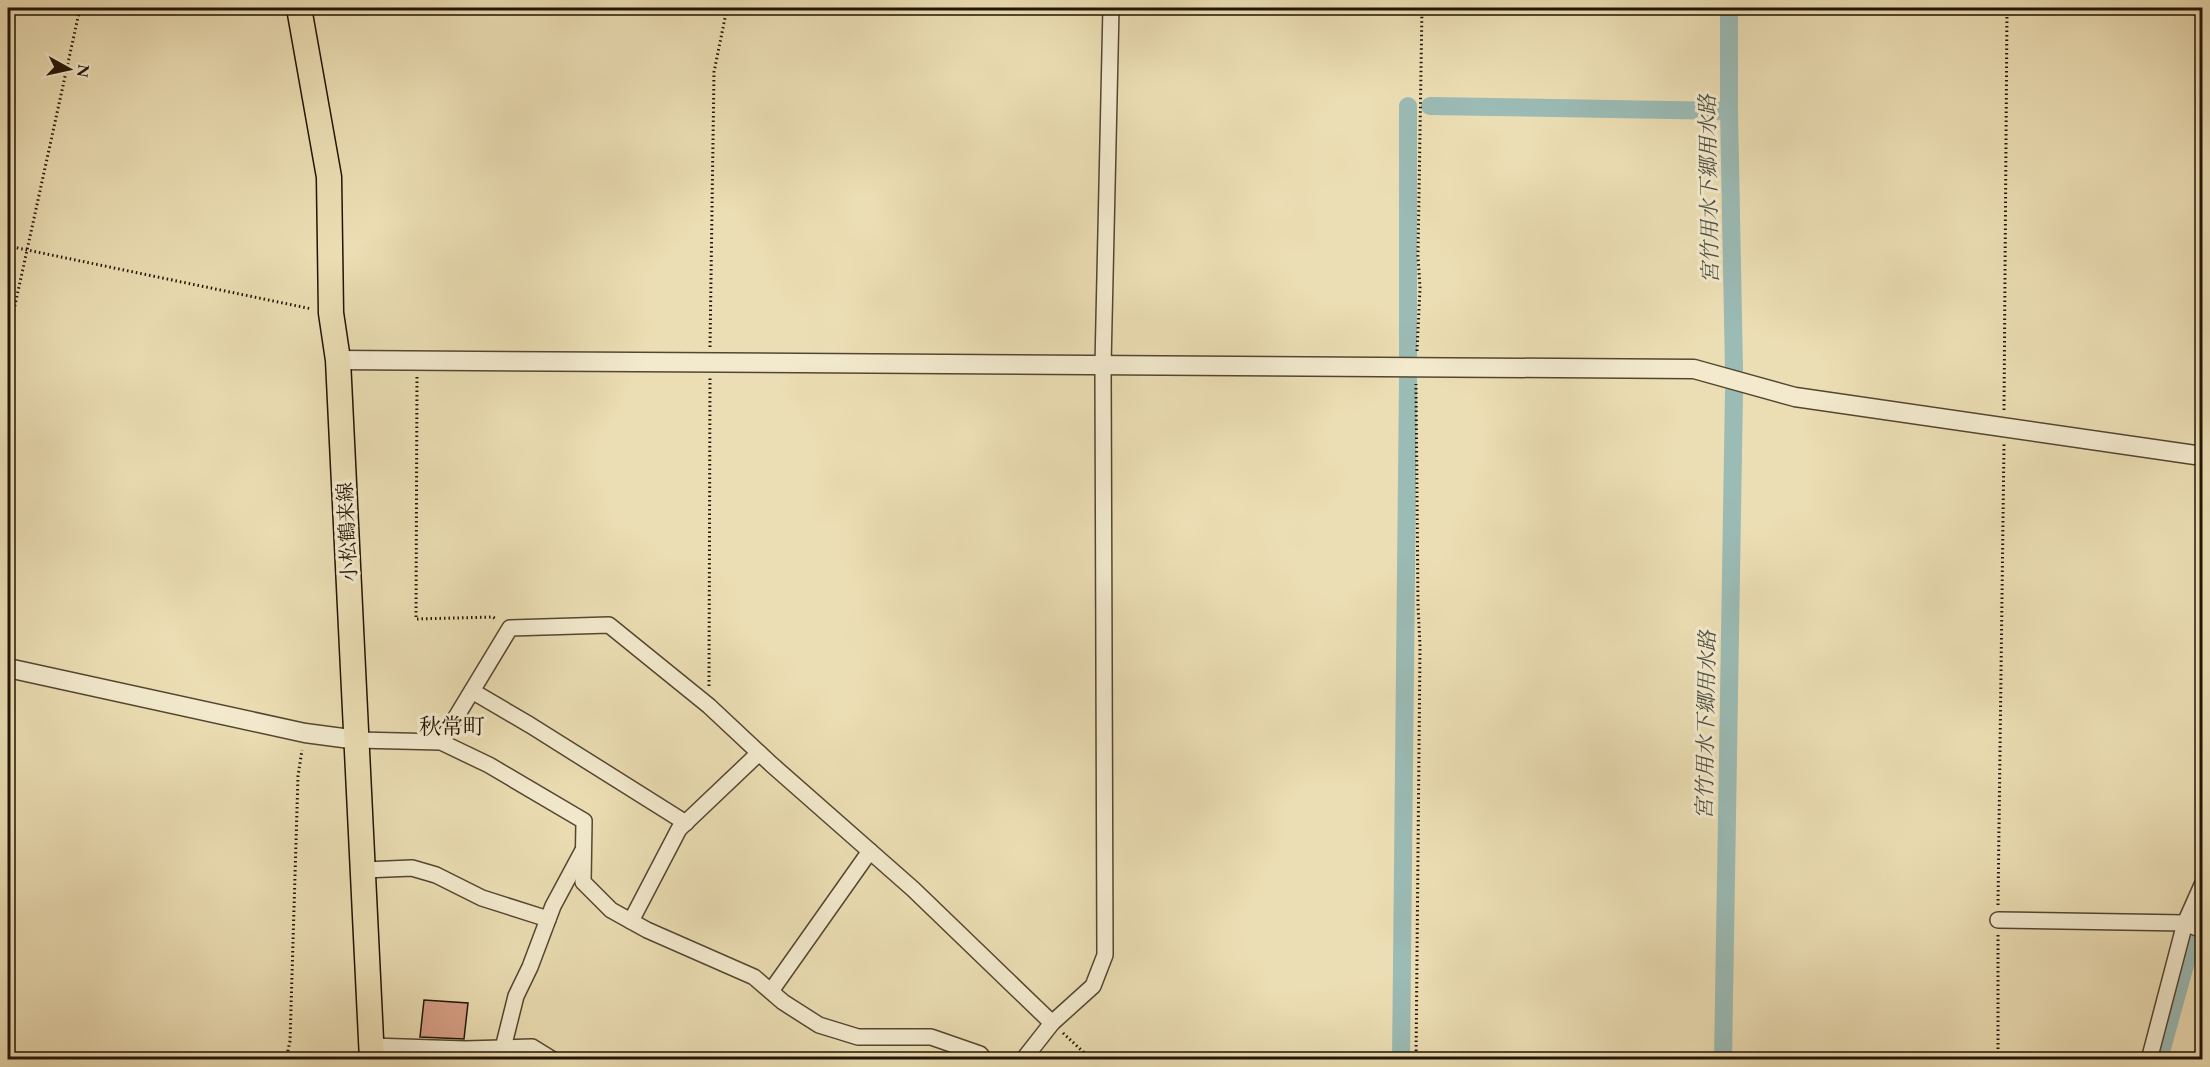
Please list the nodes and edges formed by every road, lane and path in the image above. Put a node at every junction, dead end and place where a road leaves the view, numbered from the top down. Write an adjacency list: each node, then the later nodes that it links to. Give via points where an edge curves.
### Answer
1 (80, 8): 8 (path)
2 (299, 8): 9 (main road, 小松鶴来線, via 329,177)
3 (728, 8): 13 (path, via 714,72)
4 (1111, 8): 14 (street)
5 (1422, 8): 15 (path)
6 (2007, 8): 16 (path)
7 (8, 246): 8 (path)
8 (27, 250): 9 (path); 10 (path)
9 (331, 312): 11 (main road, 小松鶴来線)
10 (8, 337)
11 (338, 360): 12 (street); 23 (main road, 小松鶴来線)
12 (417, 360): 13 (street); 18 (path, via 416,619 493,617)
13 (710, 362): 14 (street); 21 (path)
14 (1103, 365): 15 (street); 37 (street, via 1105,955 1093,986)
15 (1416, 368): 16 (street, via 1694,369 1796,397); 46 (path, via 1420,646)
16 (2004, 428): 17 (street); 32 (path)
17 (2202, 456)
18 (510, 628): 20 (street); 21 (street, via 609,625)
19 (8, 669): 22 (street)
20 (472, 691): 24 (street); 26 (street)
21 (709, 706): 25 (street)
22 (305, 733): 23 (street); 41 (path, via 298,776 290,1041)
23 (358, 740): 24 (street); 29 (main road, 小松鶴来線)
24 (441, 742): 27 (street, via 585,821)
25 (759, 753): 26 (street); 28 (street)
26 (686, 823): 33 (street, via 679,829)
27 (584, 850): 31 (street); 33 (street, via 583,882 611,910)
28 (870, 851): 36 (street); 37 (street)
29 (364, 870): 31 (street, via 420,870 482,897); 39 (main road, 小松鶴来線)
30 (2202, 885): 34 (street)
31 (548, 919): 38 (street, via 516,996)
32 (1998, 920): 34 (street); 47 (path)
33 (631, 921): 36 (street, via 754,977)
34 (2185, 923): 35 (street); 48 (street)
35 (2202, 930)
36 (771, 991): 43 (street, via 819,1025 858,1037 931,1037)
37 (1052, 1023): 44 (street); 45 (path)
38 (503, 1048): 40 (street); 42 (street, via 532,1047)
39 (372, 1053): 40 (street)
40 (465, 1054)
41 (286, 1059)
42 (553, 1059)
43 (985, 1059)
44 (1023, 1059)
45 (1092, 1059)
46 (1416, 1059)
47 (1998, 1059)
48 (2149, 1059)

